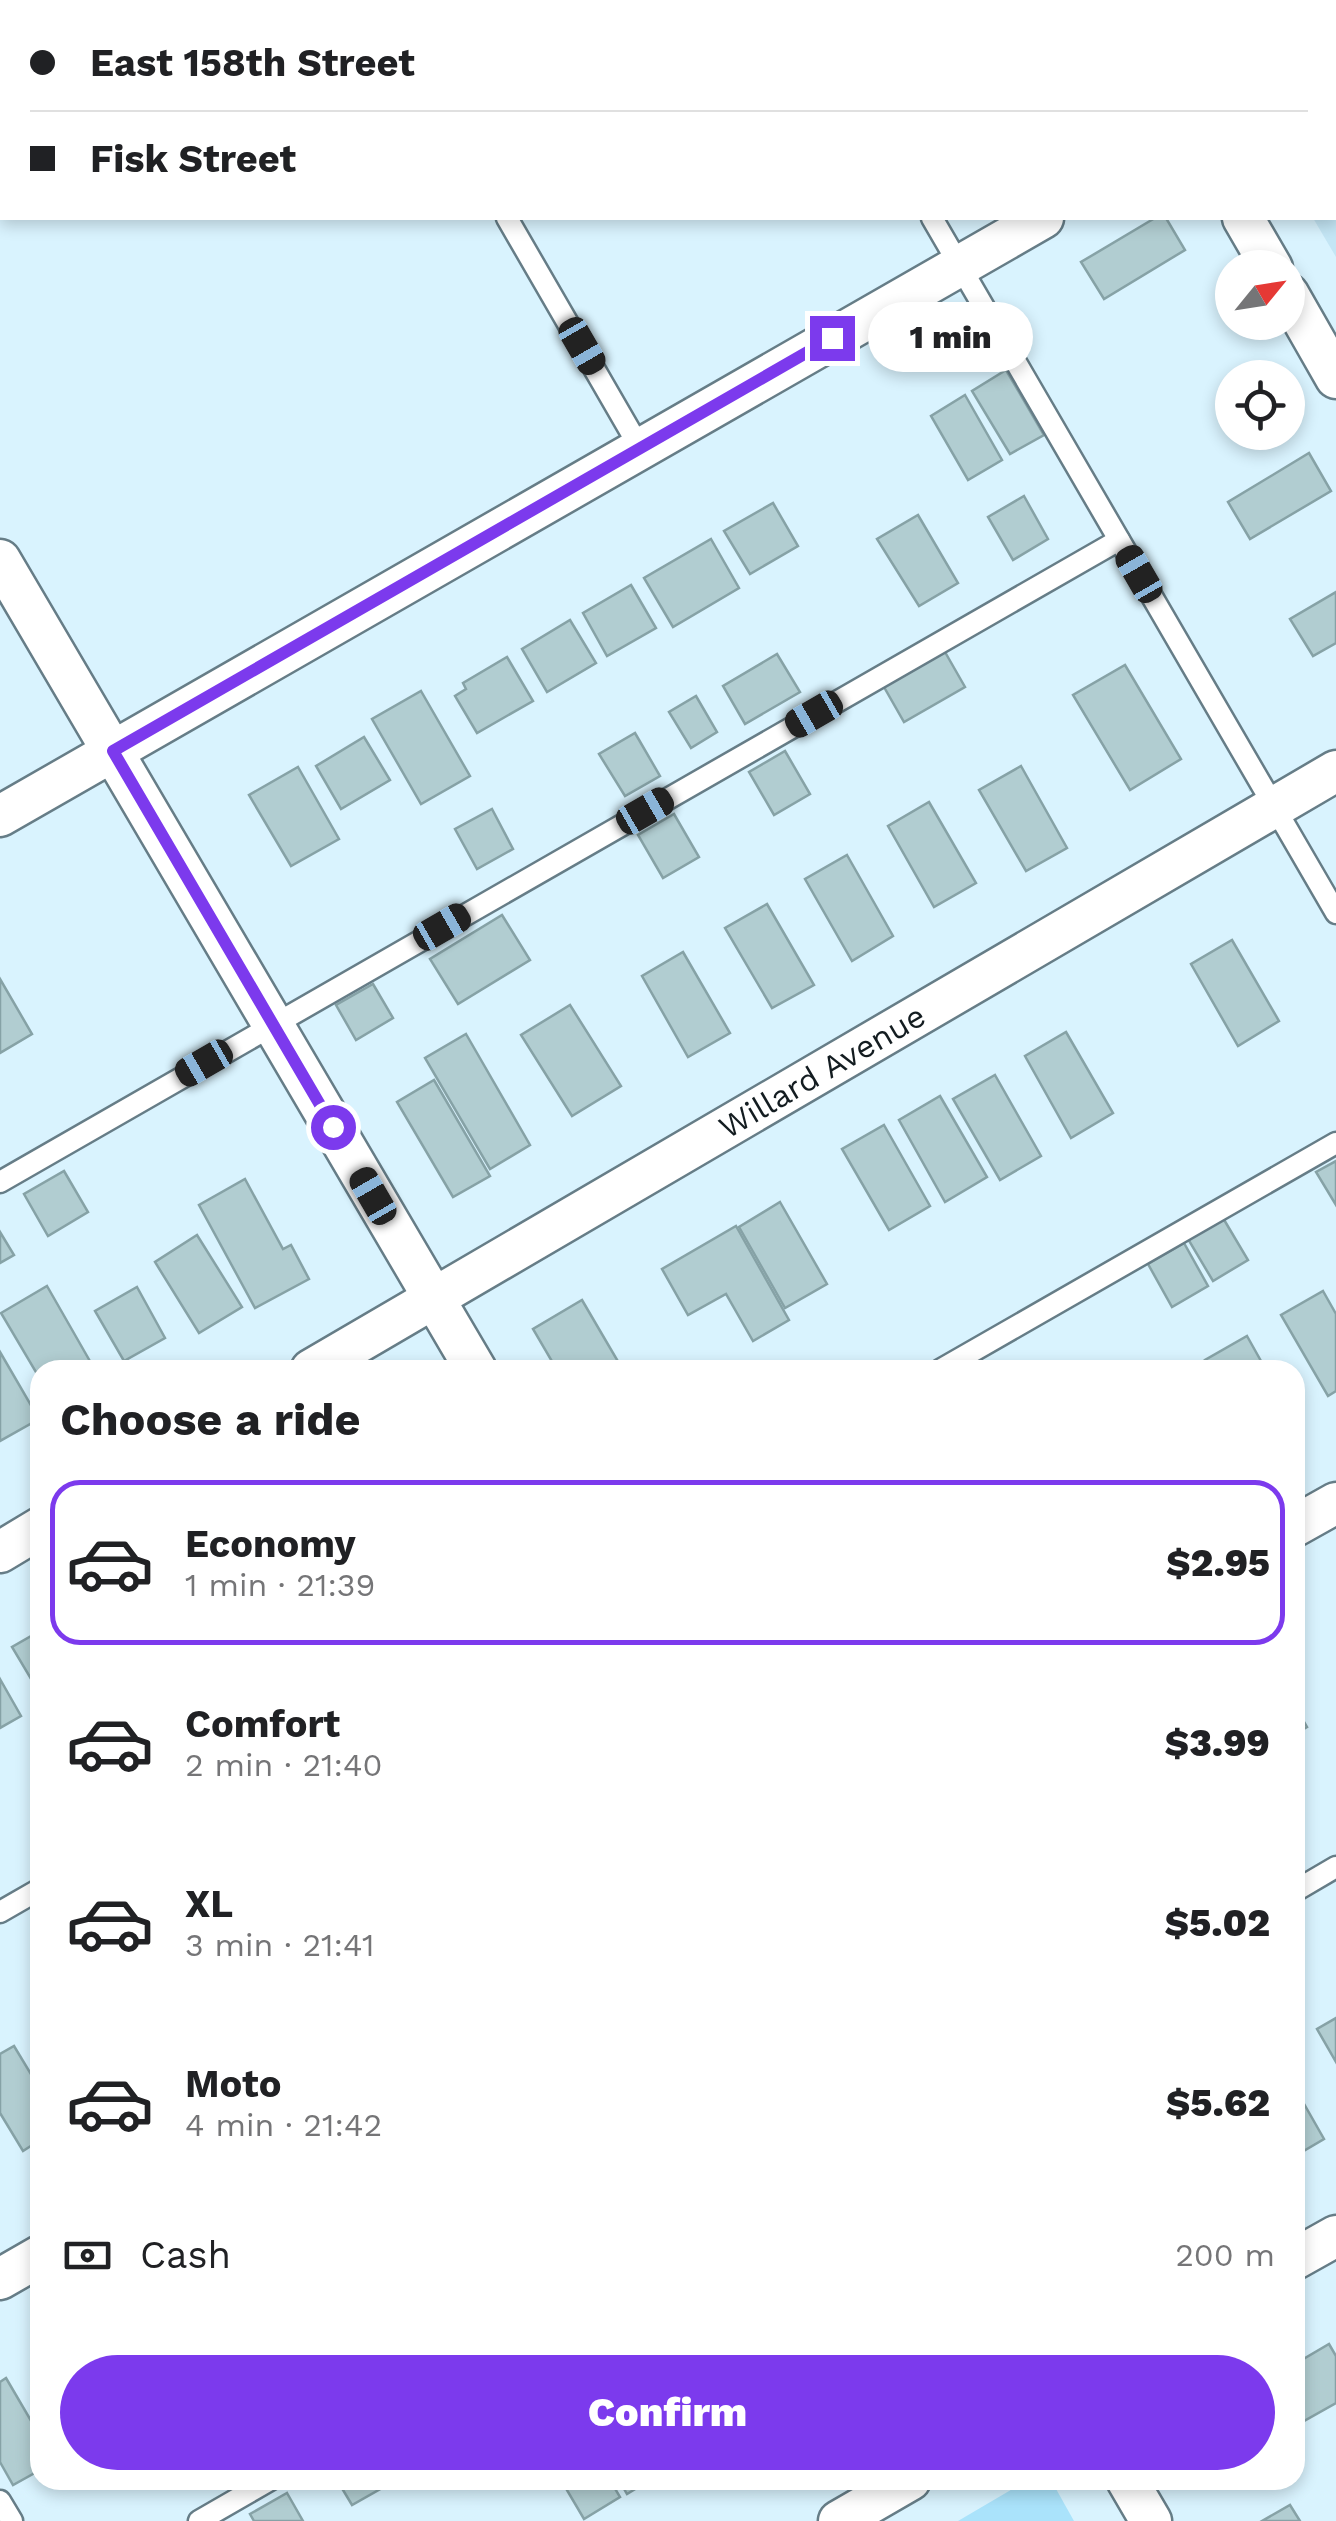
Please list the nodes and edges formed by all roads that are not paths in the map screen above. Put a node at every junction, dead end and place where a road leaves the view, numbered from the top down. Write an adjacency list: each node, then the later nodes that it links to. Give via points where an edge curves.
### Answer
1 (508, 220): 9 (lane)
2 (933, 220): 6 (lane)
3 (1039, 220): 6 (street)
4 (1245, 220): 5 (street)
5 (1262, 250)
6 (960, 265): 9 (street); 10 (lane)
7 (1305, 324): 8 (street)
8 (1336, 378)
9 (640, 448): 12 (street)
10 (1119, 540): 14 (lane); 17 (lane)
11 (0, 560): 12 (street)
12 (113, 751): 15 (street); 17 (street)
13 (1336, 771): 14 (street, Willard Avenue)
14 (1275, 807): 16 (lane); 20 (street, Willard Avenue)
15 (0, 816)
16 (1336, 913)
17 (272, 1024): 19 (lane); 20 (street)
18 (1336, 1142): 23 (lane)
19 (0, 1182)
20 (434, 1298): 21 (street, Willard Avenue); 22 (street)
21 (329, 1360)
22 (470, 1360)
23 (957, 1360)
24 (1336, 1502): 25 (street)
25 (1305, 1520)
26 (30, 1534): 27 (street)
27 (0, 1552)
28 (1336, 1867): 29 (lane)
29 (1305, 1884)
30 (30, 1895): 31 (lane)
31 (0, 1912)
32 (1336, 2236): 33 (street)
33 (1305, 2254)
34 (30, 2261): 35 (street)
35 (2, 2275)
36 (253, 2490): 41 (lane)
37 (893, 2490): 42 (street)
38 (1133, 2490): 43 (street)
39 (0, 2500): 40 (lane)
40 (12, 2521)
41 (199, 2521)
42 (839, 2521)
43 (1151, 2521)

